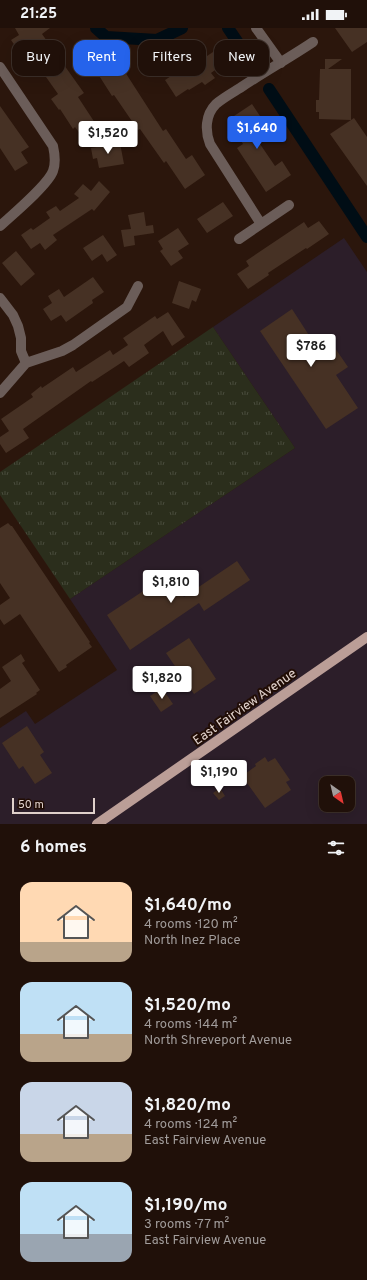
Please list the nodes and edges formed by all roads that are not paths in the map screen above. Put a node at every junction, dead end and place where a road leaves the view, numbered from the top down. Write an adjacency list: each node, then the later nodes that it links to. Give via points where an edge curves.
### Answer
1 (256, 28): 3 (street)
2 (313, 42): 3 (street)
3 (281, 63): 6 (street, via 216,104 206,126 210,144)
4 (0, 67): 7 (street, via 53,146 55,159 53,172 45,182)
5 (289, 205): 6 (street)
6 (261, 224): 8 (street)
7 (0, 226)
8 (239, 239)
9 (138, 286): 11 (street, via 127,307 73,345)
10 (0, 298): 11 (street, via 18,326)
11 (26, 363): 12 (street)
12 (0, 393)
13 (367, 637): 14 (main road, East Fairview Avenue)
14 (97, 824)

